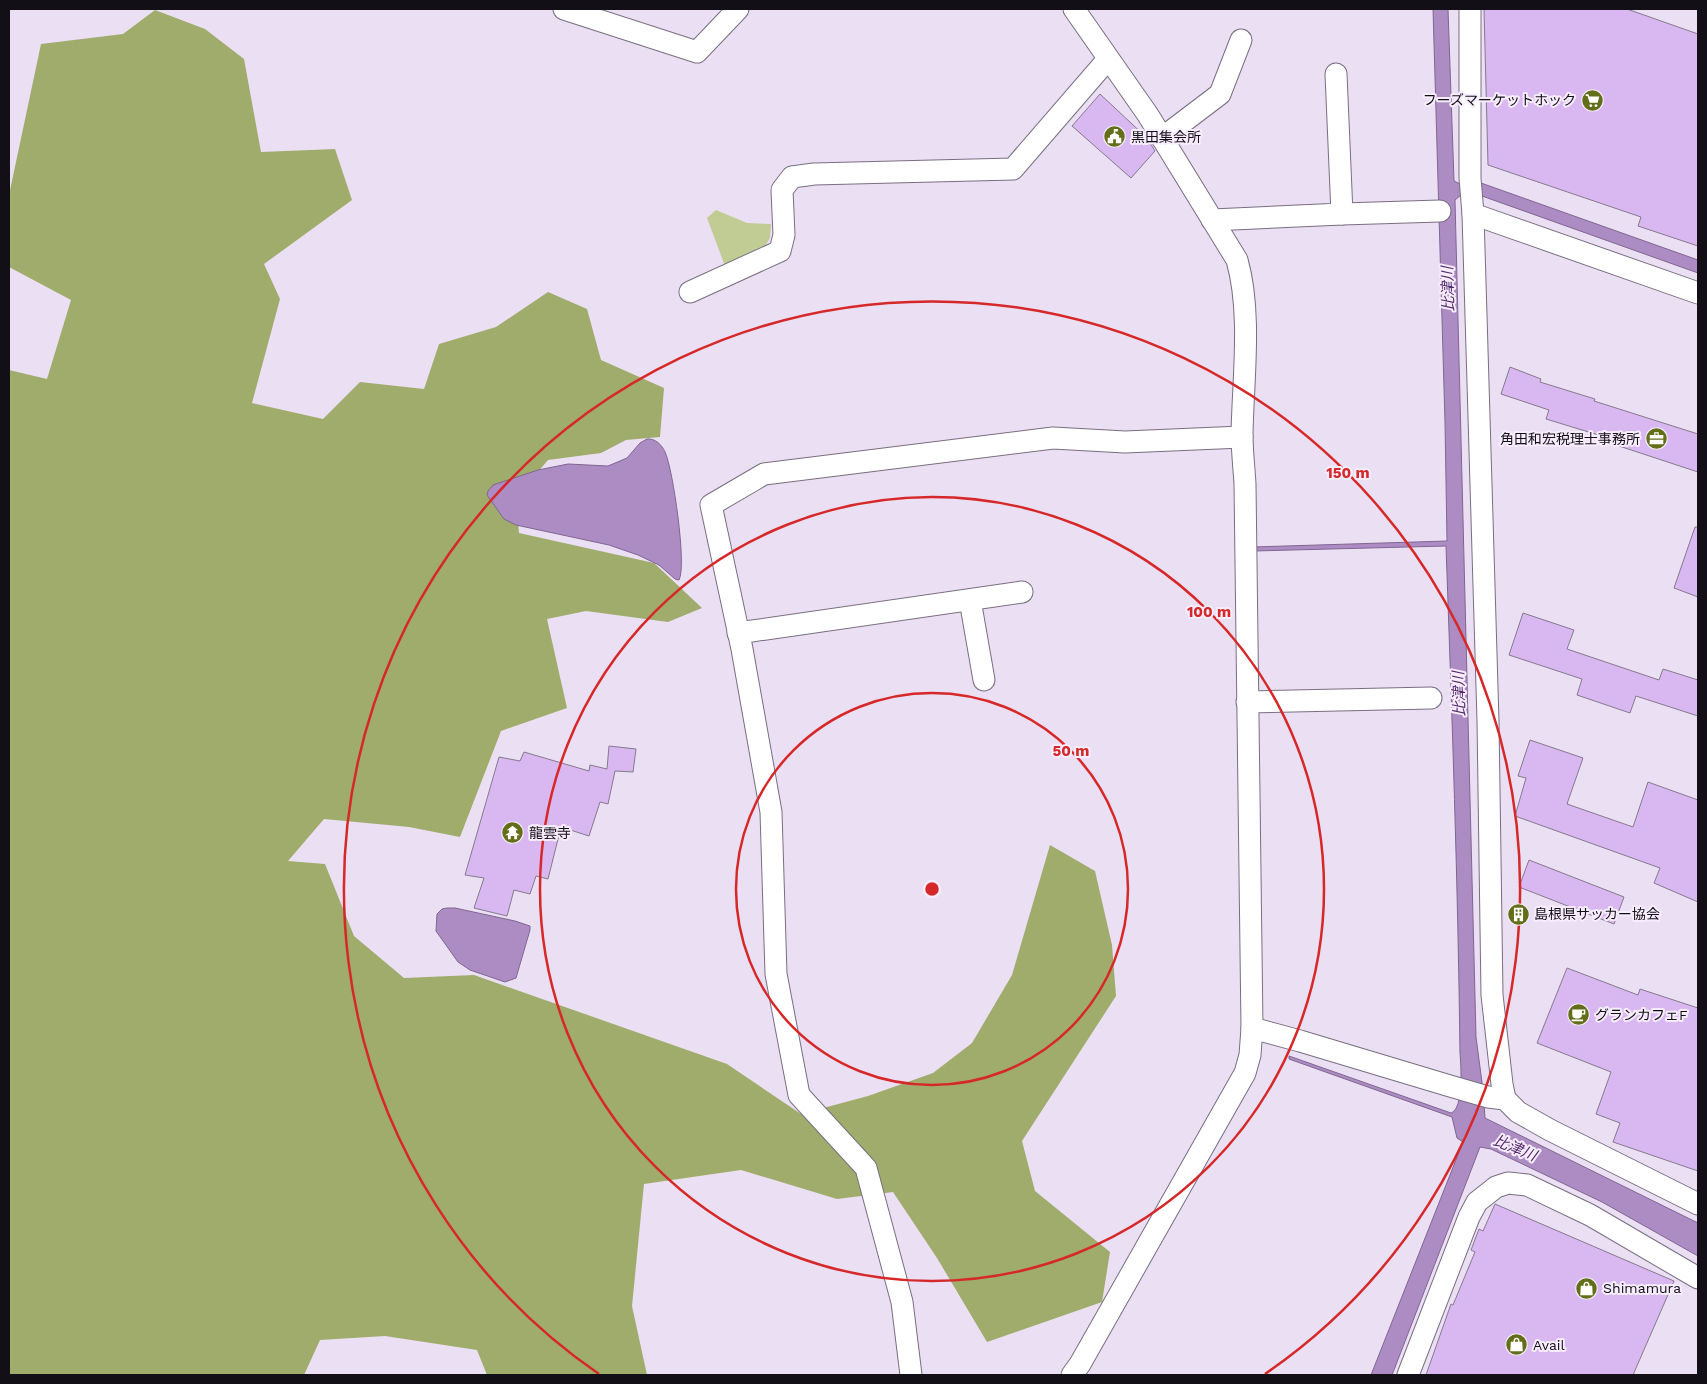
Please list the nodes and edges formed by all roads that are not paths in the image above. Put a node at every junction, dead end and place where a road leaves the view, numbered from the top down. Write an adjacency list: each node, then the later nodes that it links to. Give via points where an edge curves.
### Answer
1 (564, 9): 2 (street, via 697,52)
2 (738, 9)
3 (1074, 9): 6 (street)
4 (1470, 9): 9 (street, via 1470,178)
5 (1241, 40): 8 (street, via 1220,94)
6 (1108, 59): 8 (street); 13 (street, via 1013,169 792,176 782,190 784,235 780,251)
7 (1336, 74): 11 (street)
8 (1162, 138): 12 (street)
9 (1473, 208): 14 (street); 23 (street, via 1488,721 1492,995 1502,1084)
10 (1440, 212): 11 (street)
11 (1342, 214): 12 (street)
12 (1212, 220): 15 (street, via 1236,260 1241,276 1245,344)
13 (690, 292)
14 (1698, 293)
15 (1242, 437): 18 (street, via 1125,442 1053,438 764,474 711,505); 21 (street)
16 (1022, 592): 17 (street)
17 (970, 600): 18 (street); 19 (street)
18 (738, 633): 26 (street, via 771,812 776,974 799,1095 866,1168 902,1302)
19 (984, 680)
20 (1431, 698): 21 (street)
21 (1247, 702): 22 (street)
22 (1252, 1028): 23 (street); 27 (street, via 1245,1073)
23 (1497, 1098): 24 (street, via 1550,1130)
24 (1698, 1204)
25 (1698, 1278): 28 (street, via 1590,1215 1528,1185 1508,1183 1496,1187 1477,1202 1469,1217)
26 (911, 1375)
27 (1072, 1375)
28 (1408, 1375)

